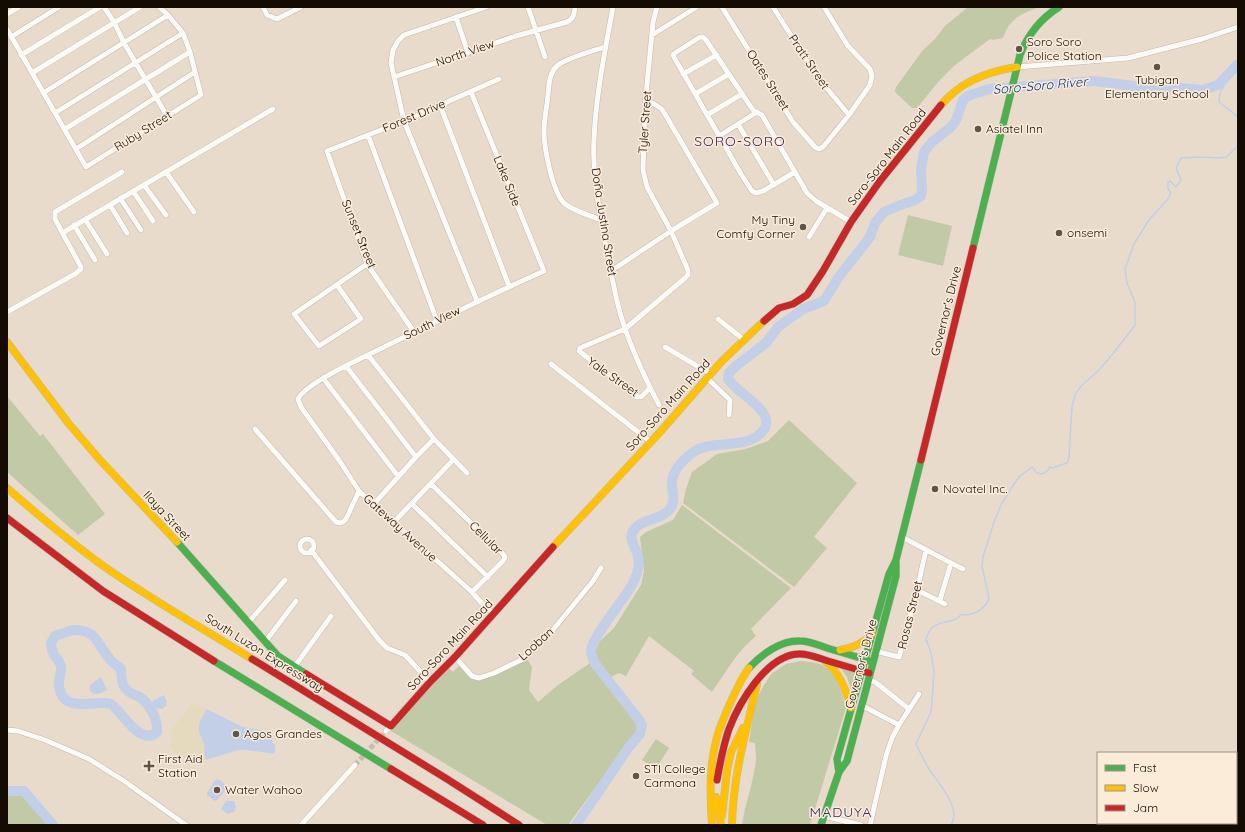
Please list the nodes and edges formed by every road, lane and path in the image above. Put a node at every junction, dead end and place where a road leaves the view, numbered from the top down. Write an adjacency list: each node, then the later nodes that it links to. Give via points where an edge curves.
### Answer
1 (19, 7): 19 (street)
2 (59, 7): 28 (street)
3 (100, 7): 33 (street)
4 (104, 7): 22 (street)
5 (140, 7): 22 (street)
6 (159, 7): 20 (street)
7 (263, 7): 8 (street, via 267,15 277,18)
8 (301, 7)
9 (486, 7): 21 (street)
10 (528, 7): 25 (street)
11 (575, 7): 25 (street, North View, via 572,20)
12 (613, 7): 30 (street, Doña Justina Street)
13 (657, 7): 27 (street, Tyler Street)
14 (697, 7): 27 (street)
15 (722, 7): 56 (street, Oates Street, via 793,122 815,147 823,147)
16 (773, 7): 56 (street, Pratt Street, via 816,74)
17 (824, 7): 56 (street, via 848,46 871,71 870,85)
18 (1060, 7): 37 (main road, Governor's Drive, via 1047,15 1031,33 1022,49)
19 (7, 14)
20 (168, 15): 26 (street); 29 (street)
21 (456, 17): 32 (street); 42 (street, via 404,35 393,50 391,63)
22 (114, 22): 29 (street); 39 (street)
23 (1238, 27): 37 (street, via 1128,58)
24 (7, 29): 28 (street)
25 (536, 31): 32 (street, North View); 35 (street)
26 (183, 33): 31 (street); 36 (street)
27 (652, 35): 50 (street, Tyler Street)
28 (11, 37): 33 (street)
29 (124, 42): 36 (street); 46 (street)
30 (605, 47): 77 (street, Doña Justina Street, via 596,102 594,140 596,187); 77 (street, via 566,60 554,70 550,80 544,132 553,183 561,200 570,207)
31 (190, 52): 38 (street); 43 (street)
32 (468, 53): 42 (street, North View)
33 (21, 55): 39 (street)
34 (717, 55): 40 (street); 40 (street, via 703,37 697,38 673,55); 41 (street)
35 (545, 56)
36 (136, 62): 43 (street); 54 (street)
37 (1016, 70): 79 (main road, Soro-Soro Main Road, via 995,72 976,79 947,98 880,181); 124 (main road, Governor's Drive)
38 (195, 72): 49 (street); 57 (street, Ruby Street, via 201,95)
39 (32, 73): 46 (street)
40 (683, 74): 47 (street)
41 (729, 74): 47 (street); 48 (street)
42 (394, 77): 58 (street)
43 (146, 79): 49 (street); 60 (street)
44 (499, 79): 45 (street, Forest Drive)
45 (471, 92): 51 (street, Forest Drive); 89 (street, Lake Side)
46 (43, 93): 54 (street)
47 (695, 94): 55 (street)
48 (742, 94): 53 (street); 55 (street)
49 (156, 97): 57 (street); 63 (street)
50 (646, 99): 82 (street, Tyler Street, via 643,174 647,187); 82 (street, via 662,109 717,203)
51 (440, 105): 58 (street, Forest Drive); 92 (street)
52 (273, 109): 66 (street)
53 (757, 112): 59 (street); 67 (street, via 762,115)
54 (55, 113): 60 (street)
55 (707, 115): 62 (street)
56 (849, 115)
57 (167, 116): 63 (street, Ruby Street, via 86,167)
58 (404, 121): 61 (street, Forest Drive); 93 (street)
59 (738, 124): 62 (street); 68 (street)
60 (65, 130): 63 (street)
61 (368, 135): 64 (street, Forest Drive); 96 (street)
62 (720, 136): 68 (street, via 754,193)
63 (76, 149)
64 (327, 151): 88 (street, Sunset Street)
65 (122, 172): 84 (street, via 55,212 55,219)
66 (166, 172): 69 (street); 74 (street)
67 (795, 172): 68 (street); 73 (street, via 812,198)
68 (774, 184)
69 (144, 185): 70 (street); 75 (street)
70 (133, 191): 71 (street); 78 (street)
71 (120, 198): 72 (street); 81 (street)
72 (110, 205): 76 (street); 83 (street)
73 (827, 208): 79 (street); 85 (street)
74 (194, 212)
75 (166, 215)
76 (85, 219): 80 (street); 86 (street)
77 (601, 220): 90 (street, Doña Justina Street)
78 (153, 221)
79 (851, 222): 99 (main road, Soro-Soro Main Road, via 807,295 772,313)
80 (74, 225): 84 (street); 87 (street)
81 (141, 230)
82 (671, 231): 90 (street); 97 (street, Tyler Street, via 688,275)
83 (127, 233)
84 (63, 234): 94 (street, via 82,267 80,271)
85 (809, 237)
86 (108, 254)
87 (95, 260)
88 (367, 264): 91 (street); 98 (street, Sunset Street)
89 (544, 271): 92 (street, South View)
90 (611, 271): 97 (street, Doña Justina Street)
91 (337, 285): 91 (street, via 294,314 319,346 361,319)
92 (509, 286): 93 (street, South View)
93 (477, 301): 96 (street, South View)
94 (7, 312)
95 (718, 319): 99 (street)
96 (437, 321): 98 (street, South View)
97 (625, 329): 107 (street, Doña Justina Street); 107 (street, Yale Street, via 580,348 579,351 637,397 641,397)
98 (414, 332): 102 (street, South View)
99 (744, 340): 105 (main road, Soro-Soro Main Road)
100 (7, 342): 140 (main road, Ilaya Street, via 69,424)
101 (665, 347): 105 (street)
102 (368, 355): 104 (street, South View); 111 (street)
103 (551, 364): 112 (street)
104 (346, 366): 106 (street, South View); 113 (street)
105 (709, 376): 109 (street, via 730,400); 112 (main road, Soro-Soro Main Road)
106 (323, 378): 116 (street); 119 (street, Gateway Avenue, via 300,395 298,402)
107 (650, 388): 108 (street, Doña Justina Street)
108 (659, 405)
109 (729, 415)
110 (255, 429): 119 (street, via 336,522 340,524 346,519)
111 (434, 439): 113 (street); 114 (street)
112 (651, 442): 138 (main road, Soro-Soro Main Road)
113 (416, 457): 116 (street)
114 (453, 460): 115 (street); 117 (street)
115 (467, 473)
116 (398, 476): 121 (street)
117 (431, 484): 120 (street); 131 (street, Cellular, via 503,554 504,560)
118 (7, 488): 167 (main road, South Luzon Expressway, via 79,548 114,573)
119 (359, 491): 121 (street, Gateway Avenue)
120 (412, 504): 123 (street); 131 (street)
121 (373, 505): 123 (street, Gateway Avenue)
122 (7, 518): 166 (main road, via 103,591)
123 (393, 523): 134 (street, Gateway Avenue)
124 (902, 537): 126 (street); 127 (main road, Governor's Drive)
125 (311, 550): 151 (street, via 379,640 387,648 405,655)
126 (926, 550): 128 (street); 133 (street, Rosas Street)
127 (896, 560): 141 (main road, Governor's Drive, via 889,574); 144 (main road, Governor's Drive, via 896,576)
128 (951, 563): 130 (street); 135 (street)
129 (602, 568): 145 (street, Looban, via 552,631 523,659 479,678 472,676)
130 (963, 569)
131 (488, 576): 134 (street, Cellular)
132 (285, 580): 140 (street)
133 (917, 590): 135 (street); 144 (street, Rosas Street, via 899,657)
134 (472, 592): 138 (street, Gateway Avenue)
135 (940, 600): 137 (street)
136 (296, 601): 142 (street)
137 (945, 604)
138 (494, 613): 145 (main road, Soro-Soro Main Road)
139 (331, 616): 148 (street)
140 (248, 623): 142 (main road, Ilaya Street)
141 (873, 632): 143 (main road, via 860,645); 147 (main road, Governor's Drive)
142 (265, 642): 148 (main road, Ilaya Street, via 278,656)
143 (836, 651): 147 (main road); 168 (main road, via 796,641 780,645 761,657 746,673 721,725 715,748 710,785)
144 (875, 651): 147 (main road, Governor's Drive)
145 (455, 657): 151 (main road, Soro-Soro Main Road)
146 (820, 658): 149 (main road); 150 (main road, via 794,655 782,659 765,670); 155 (main road, via 838,674)
147 (869, 661): 149 (main road, Governor's Drive)
148 (295, 666): 152 (main road, Ilaya Street)
149 (867, 675): 154 (main road, Governor's Drive); 155 (main road, Governor's Drive); 156 (street)
150 (758, 680): 157 (main road); 169 (main road, via 737,710 723,748 716,789)
151 (430, 682): 152 (main road, Soro-Soro Main Road, via 388,728)
152 (328, 687)
153 (919, 694): 156 (street)
154 (861, 705): 158 (street); 161 (main road, Governor's Drive, via 846,761)
155 (852, 708): 161 (main road, Governor's Drive, via 837,759)
156 (909, 708): 158 (street)
157 (750, 715): 169 (main road, via 731,752 726,770); 170 (main road, via 736,772)
158 (899, 725): 173 (street, via 886,756)
159 (7, 730): 164 (street, via 45,740 89,759)
160 (355, 765): 165 (street)
161 (839, 772): 162 (main road, Governor's Drive)
162 (824, 816): 163 (street); 171 (main road, Governor's Drive)
163 (840, 822): 172 (street)
164 (186, 825)
165 (301, 825)
166 (483, 825)
167 (519, 825)
168 (712, 825)
169 (721, 825)
170 (732, 825)
171 (821, 825)
172 (861, 825)
173 (870, 825)

